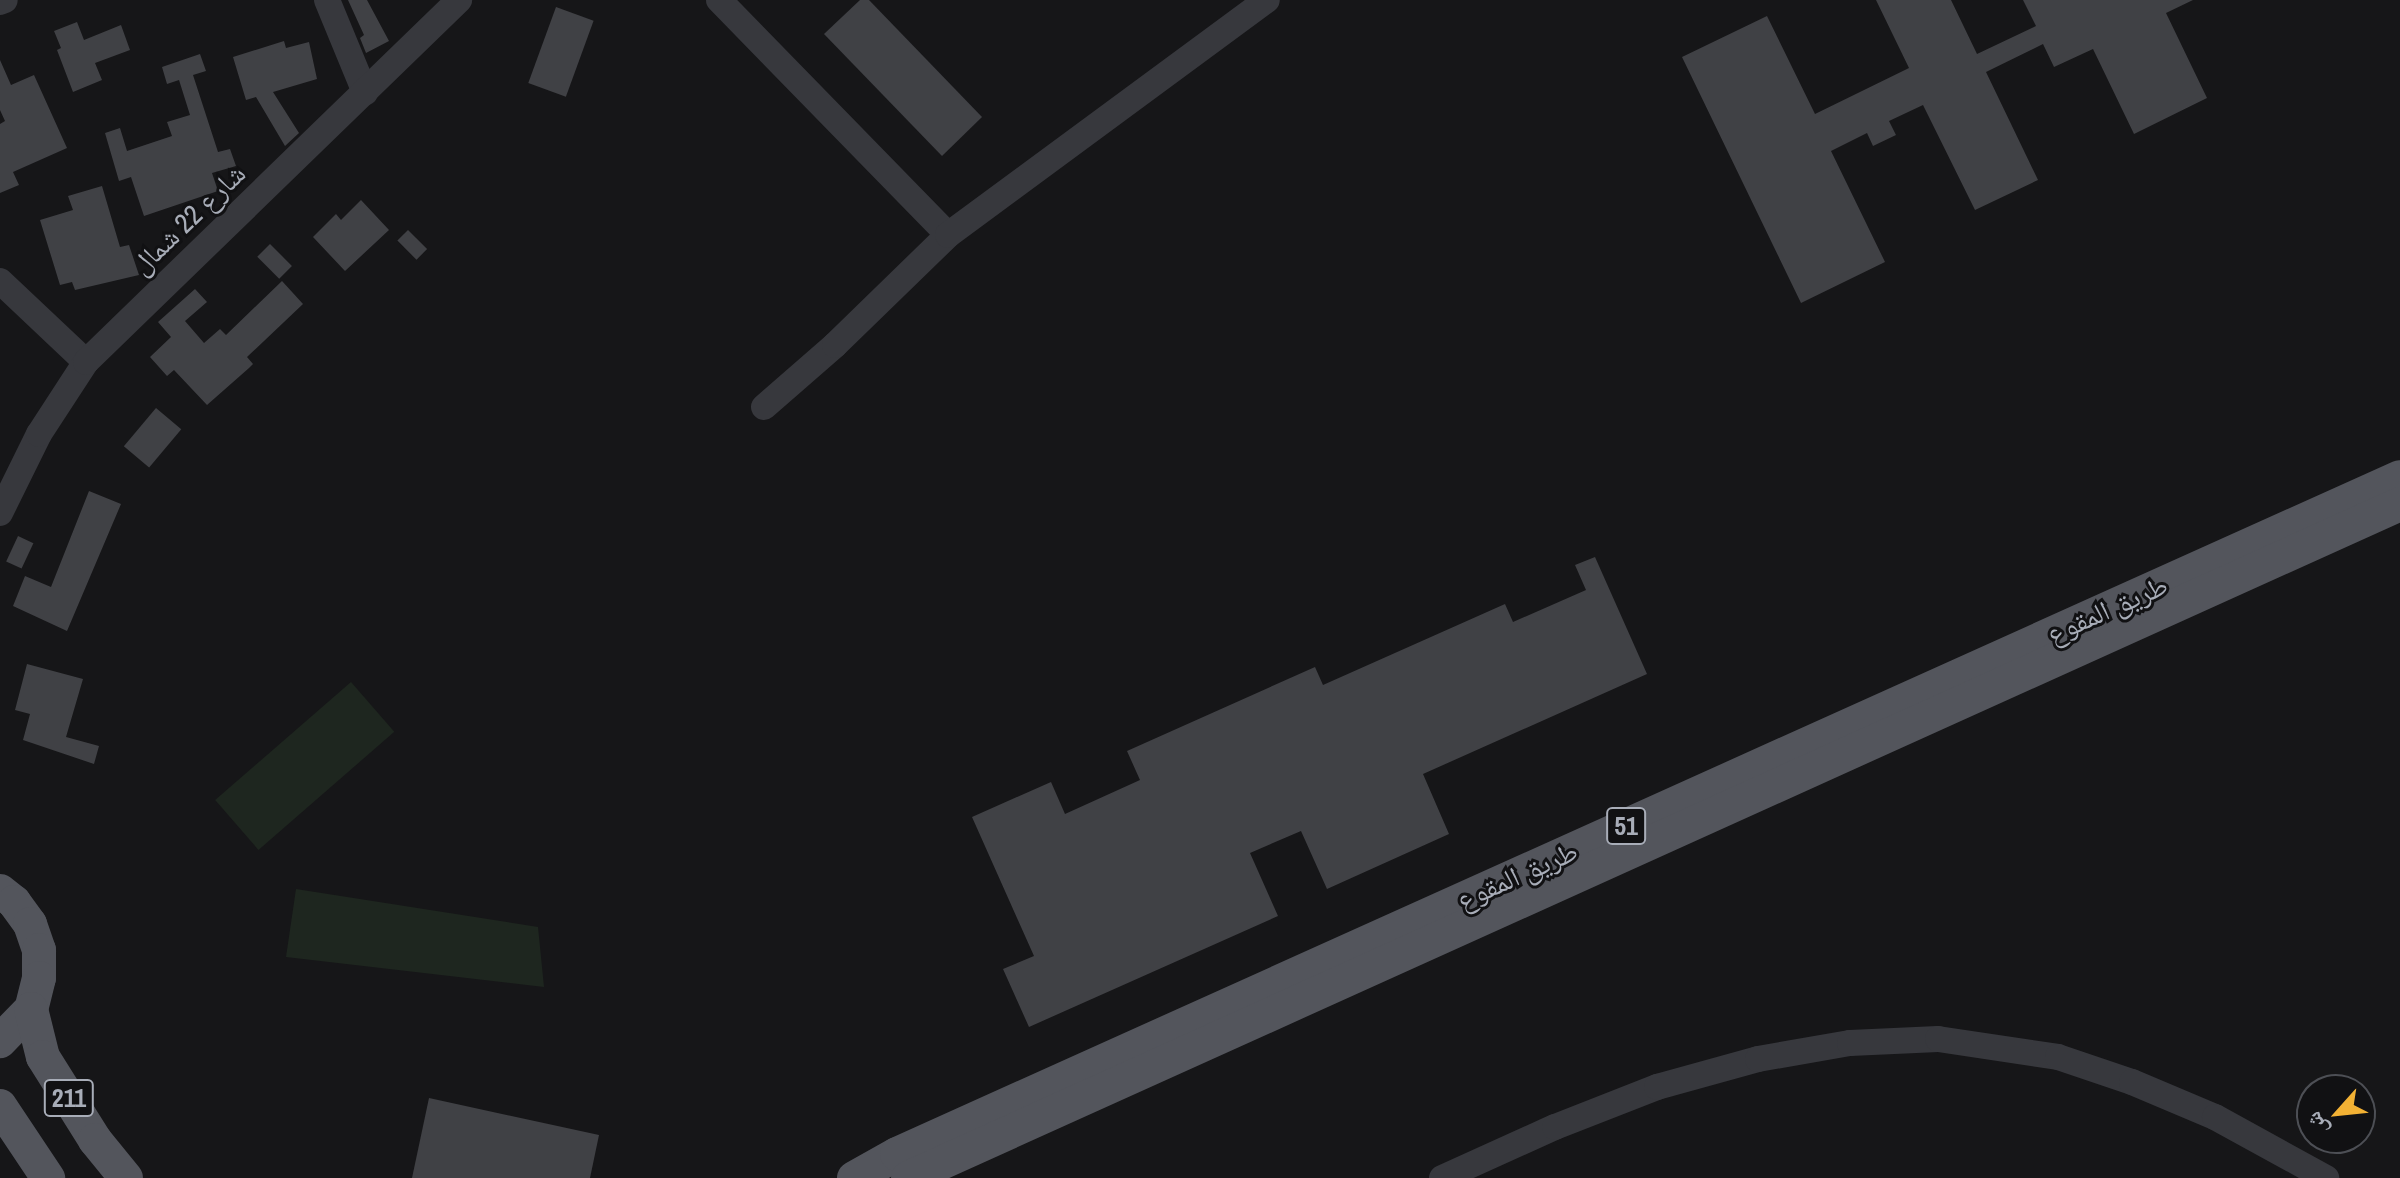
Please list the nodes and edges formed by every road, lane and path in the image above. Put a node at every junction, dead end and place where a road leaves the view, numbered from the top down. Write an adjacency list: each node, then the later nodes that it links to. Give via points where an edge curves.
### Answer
1 (327, 0): 5 (street)
2 (459, 0): 5 (street, شارع 22 شمال)
3 (719, 0): 6 (street)
4 (1267, 0): 6 (street)
5 (365, 92): 9 (street, شارع 22 شمال)
6 (948, 235): 10 (street)
7 (0, 281): 8 (street)
8 (12, 309): 9 (street)
9 (86, 362): 13 (street, شارع 22 شمال, via 39,434)
10 (764, 407)
11 (2400, 477): 20 (main road, طريق المقوع / 51, via 897,1154)
12 (2400, 504): 21 (main road, طريق المقوع / 51)
13 (0, 513)
14 (0, 891): 15 (main road, 211, via 30,924 39,950)
15 (31, 1009): 16 (main road); 19 (main road, 211, via 43,1057 95,1140)
16 (0, 1041)
17 (0, 1106): 18 (main road, 211)
18 (48, 1178)
19 (126, 1178)
20 (854, 1178)
21 (908, 1178)
22 (1442, 1178): 23 (street, via 1657,1087 1758,1059 1850,1043 1938,1039 2058,1057 2132,1082 2215,1117)
23 (2326, 1178)

